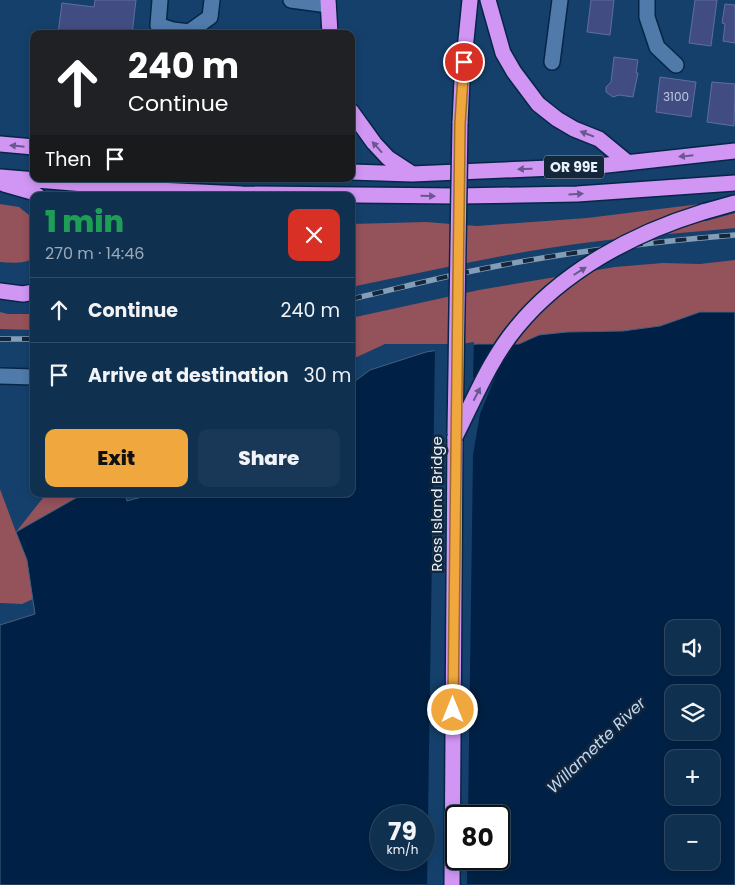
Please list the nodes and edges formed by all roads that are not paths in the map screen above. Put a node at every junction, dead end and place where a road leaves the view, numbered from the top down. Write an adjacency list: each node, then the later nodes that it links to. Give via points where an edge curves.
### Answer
1 (160, 0): 9 (street, via 158,26)
2 (212, 0): 10 (street, via 210,17)
3 (291, 0): 8 (street)
4 (470, 0): 36 (highway, Ross Island Bridge, bridge, via 460,123)
5 (488, 0): 18 (highway, one-way to 5, via 599,139 574,129 538,104 503,53)
6 (560, 0): 12 (street)
7 (647, 0): 13 (street, via 647,18 657,47)
8 (328, 2): 11 (highway)
9 (173, 30)
10 (192, 30)
11 (330, 30)
12 (552, 62)
13 (676, 65)
14 (355, 117): 20 (highway, one-way to 14, via 374,144)
15 (0, 144): 16 (highway, one-way to 15)
16 (30, 147)
17 (735, 151): 18 (highway, OR 99E, one-way to 18)
18 (626, 162): 20 (highway, OR 99E, one-way to 20)
19 (355, 172): 20 (highway, OR 99E)
20 (412, 174)
21 (0, 177): 22 (highway, OR 99E)
22 (30, 179)
23 (60, 182): 26 (highway, OR 99E)
24 (0, 183): 27 (highway)
25 (735, 183): 30 (highway, OR 99E, one-way to 25, via 577,194)
26 (157, 190): 28 (highway); 29 (highway, OR 99E, one-way to 29)
27 (32, 192)
28 (148, 192)
29 (200, 192)
30 (355, 195)
31 (735, 203): 36 (highway, one-way to 31, bridge, via 496,356 542,300 574,274 649,232)
32 (0, 290): 33 (highway, via 14,294)
33 (30, 292)
34 (0, 376): 35 (street)
35 (30, 377)
36 (455, 437): 37 (highway, Ross Island Bridge)
37 (452, 885)

